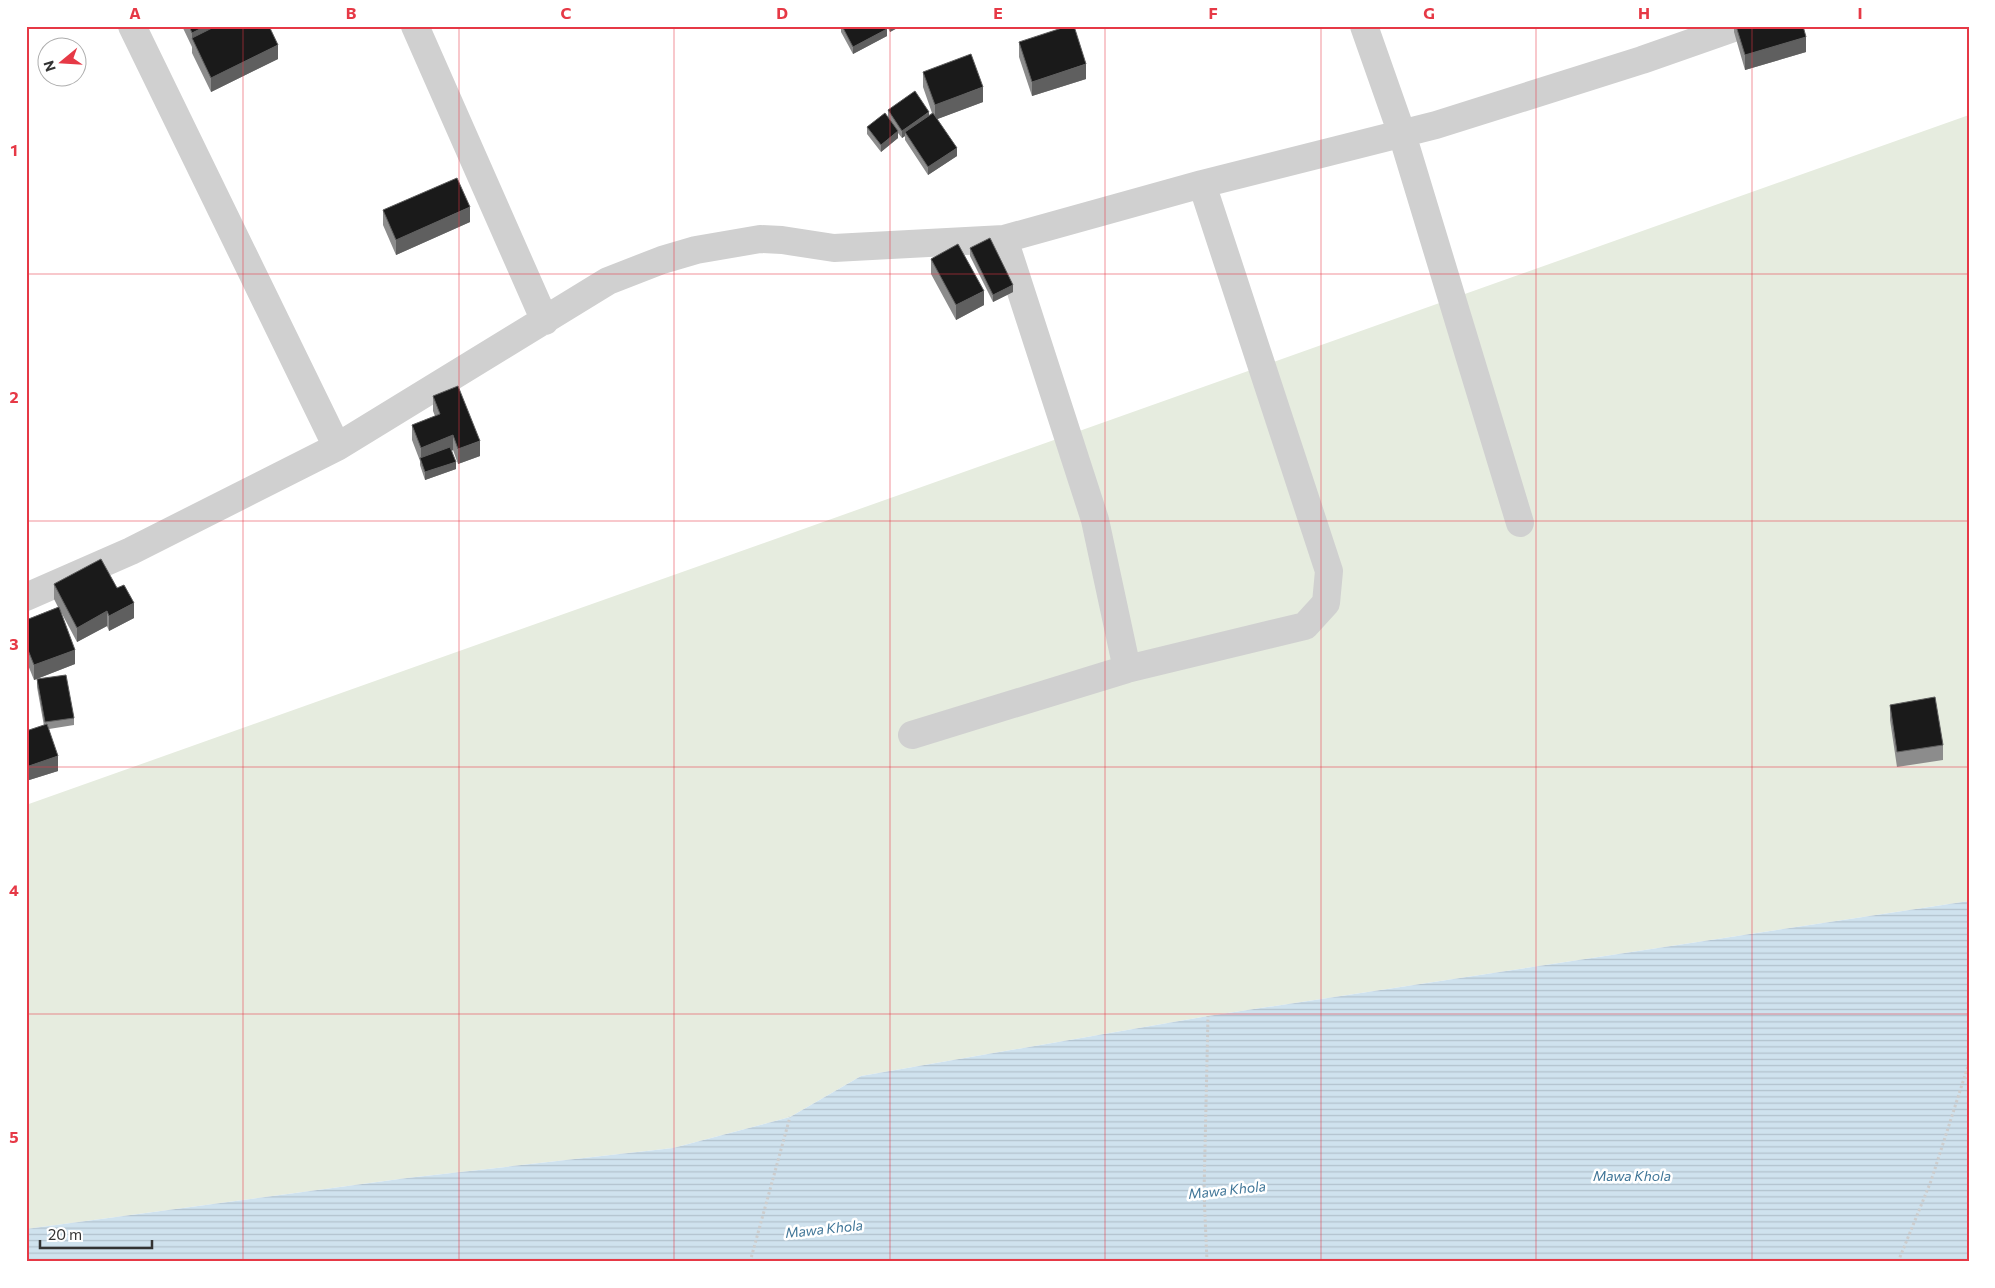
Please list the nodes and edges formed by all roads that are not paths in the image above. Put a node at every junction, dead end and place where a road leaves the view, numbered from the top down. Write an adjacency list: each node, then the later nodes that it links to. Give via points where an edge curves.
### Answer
1 (132, 26): 9 (street)
2 (415, 26): 8 (street)
3 (1364, 26): 5 (street)
4 (1739, 26): 5 (street, via 1642,60)
5 (1402, 134): 6 (street); 10 (street)
6 (1202, 184): 7 (street); 12 (street, via 1329,571 1326,603 1305,626)
7 (1004, 239): 8 (street, via 834,248 782,240 737,242 662,260 608,281); 12 (street, via 1096,520)
8 (545, 321): 9 (street)
9 (337, 447): 11 (street, via 131,551)
10 (1520, 523)
11 (26, 597)
12 (1127, 670): 13 (street)
13 (912, 735)

